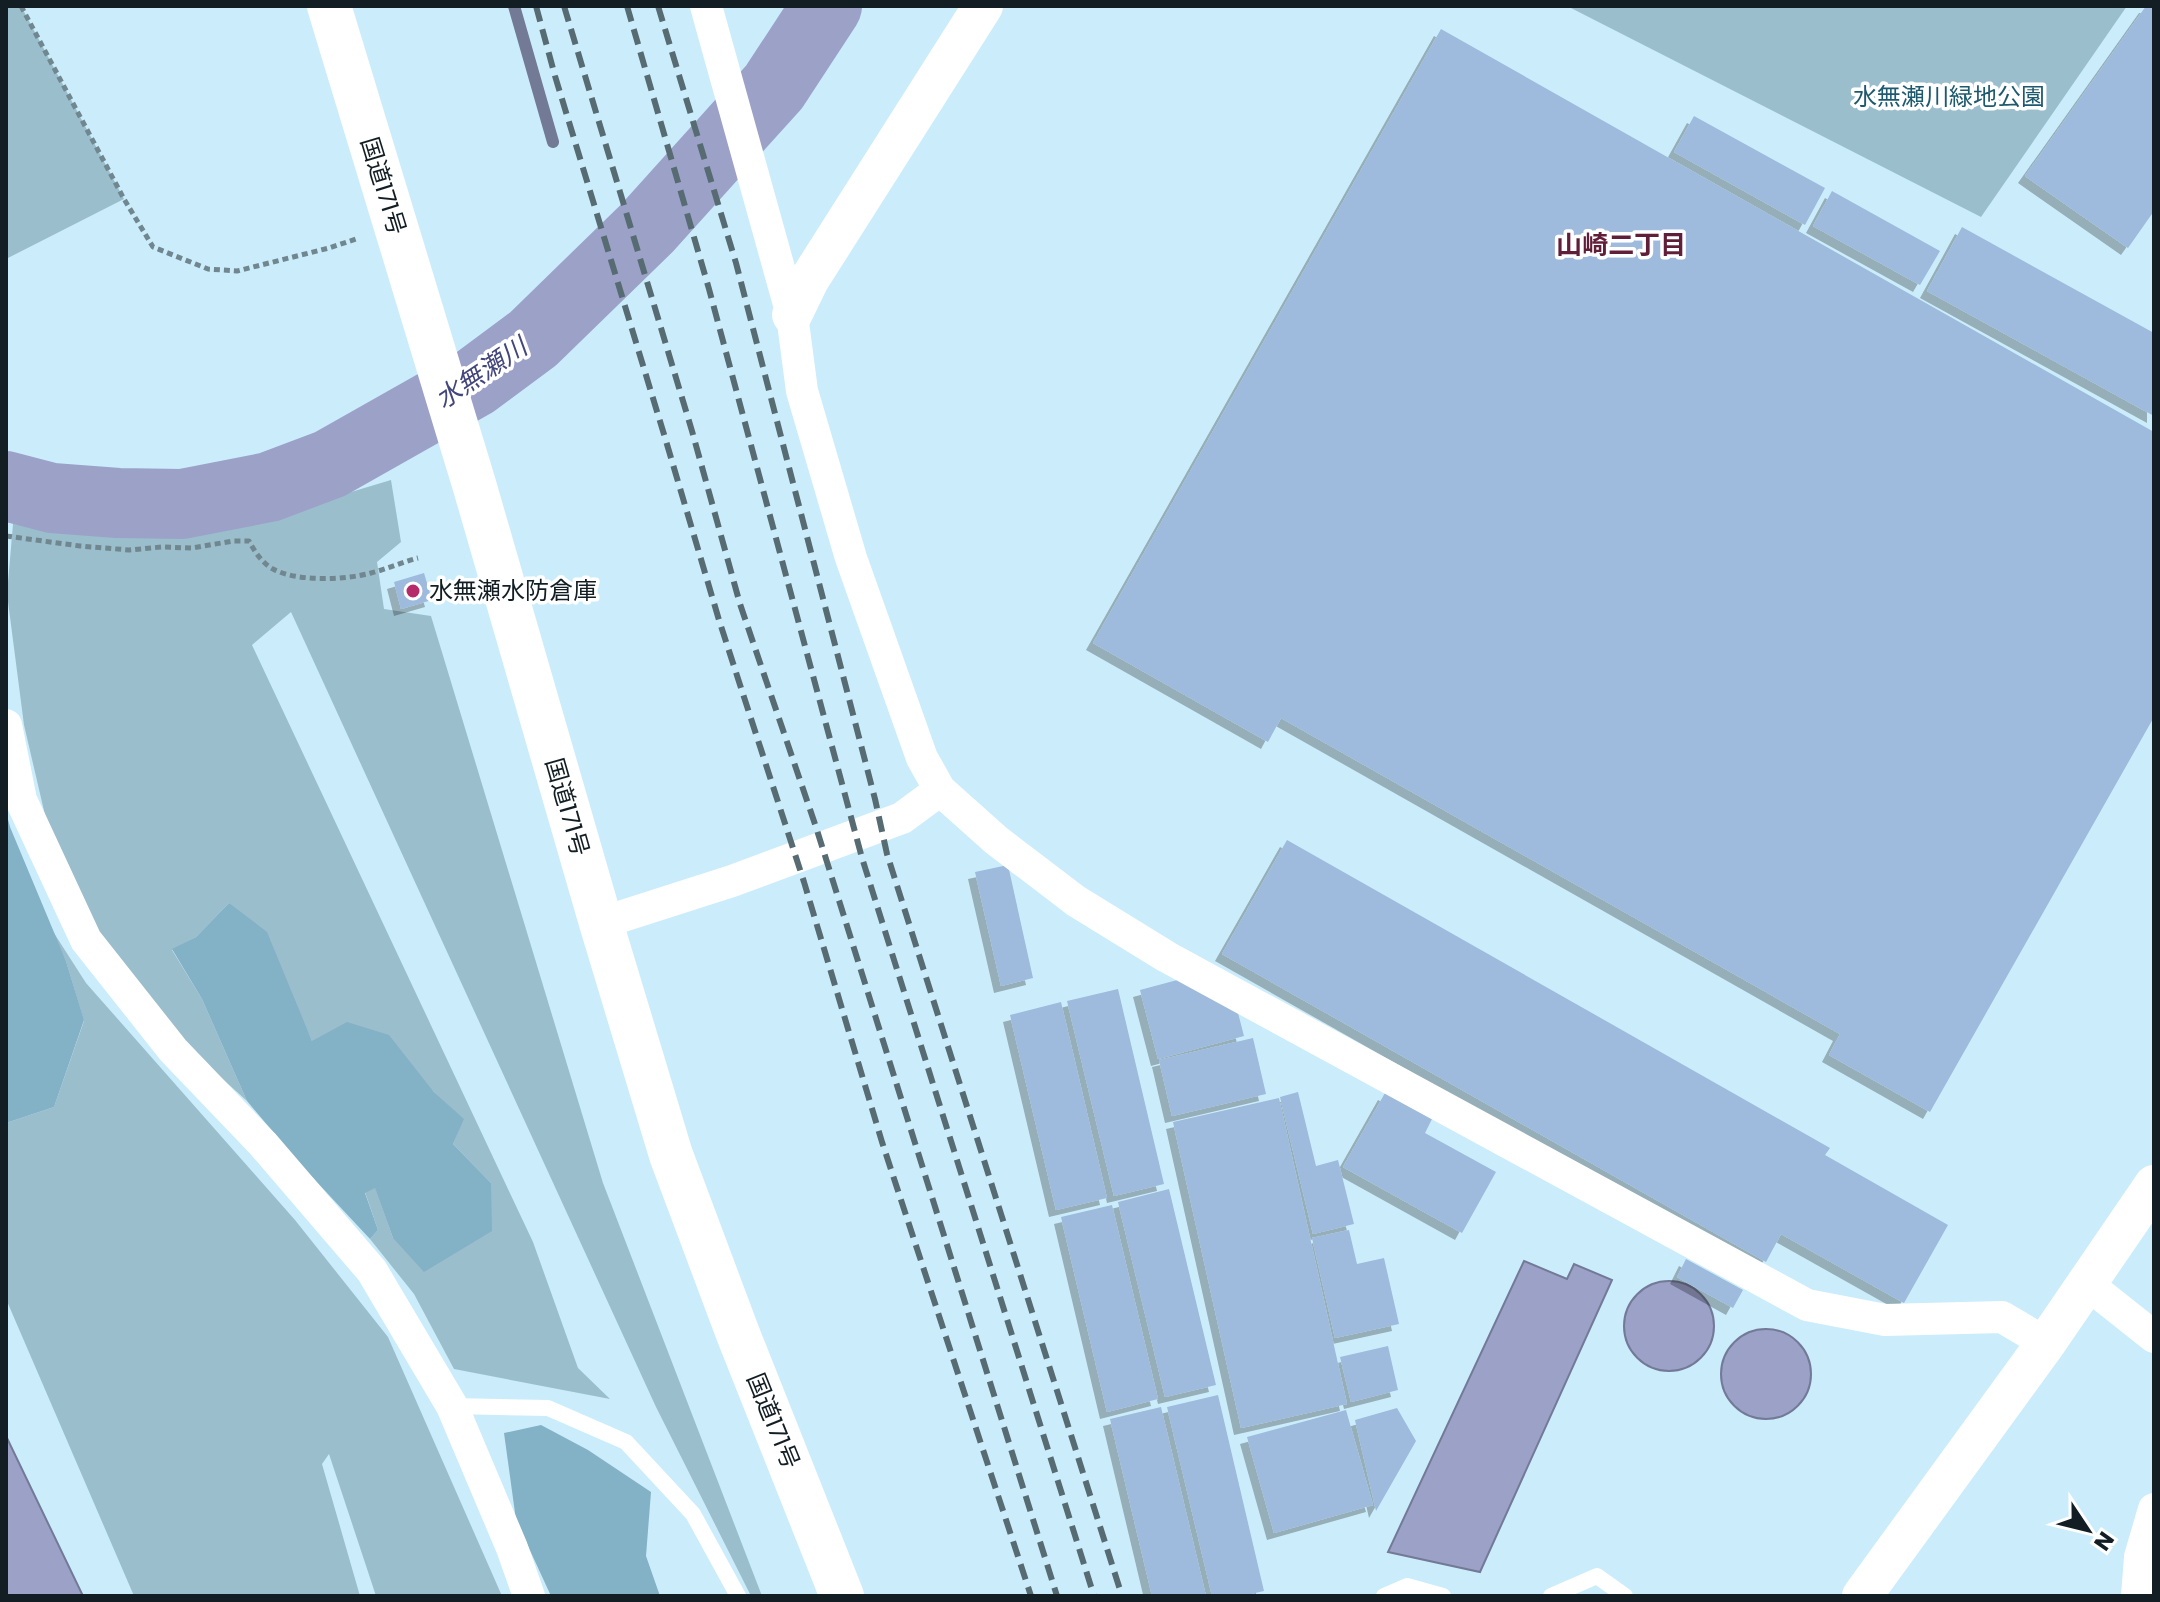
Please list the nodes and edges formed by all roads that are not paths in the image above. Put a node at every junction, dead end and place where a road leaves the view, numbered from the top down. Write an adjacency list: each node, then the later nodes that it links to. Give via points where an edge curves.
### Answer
1 (329, 6): 7 (highway, 国道171号)
2 (706, 6): 4 (street)
3 (983, 6): 4 (street)
4 (792, 315): 6 (street, via 802,391 851,558 922,758)
5 (6, 725): 12 (street, via 21,800 86,940 173,1050 372,1271)
6 (940, 790): 7 (street, via 902,818); 11 (street, via 1076,901 1167,957 1807,1305 1885,1320 2002,1317)
7 (601, 923): 16 (highway, 国道171号, via 671,1155)
8 (2154, 1185): 9 (street)
9 (2086, 1283): 10 (street); 11 (street)
10 (2154, 1337)
11 (2046, 1343): 21 (street)
12 (452, 1406): 14 (street); 15 (lane, via 548,1408 626,1442 693,1514)
13 (2154, 1509): 22 (street, via 2140,1557)
14 (529, 1596)
15 (738, 1596)
16 (842, 1596)
17 (1384, 1596): 18 (lane, via 1407,1586)
18 (1443, 1596)
19 (1551, 1596): 20 (lane, via 1597,1576)
20 (1625, 1596)
21 (1862, 1596)
22 (2137, 1596)

